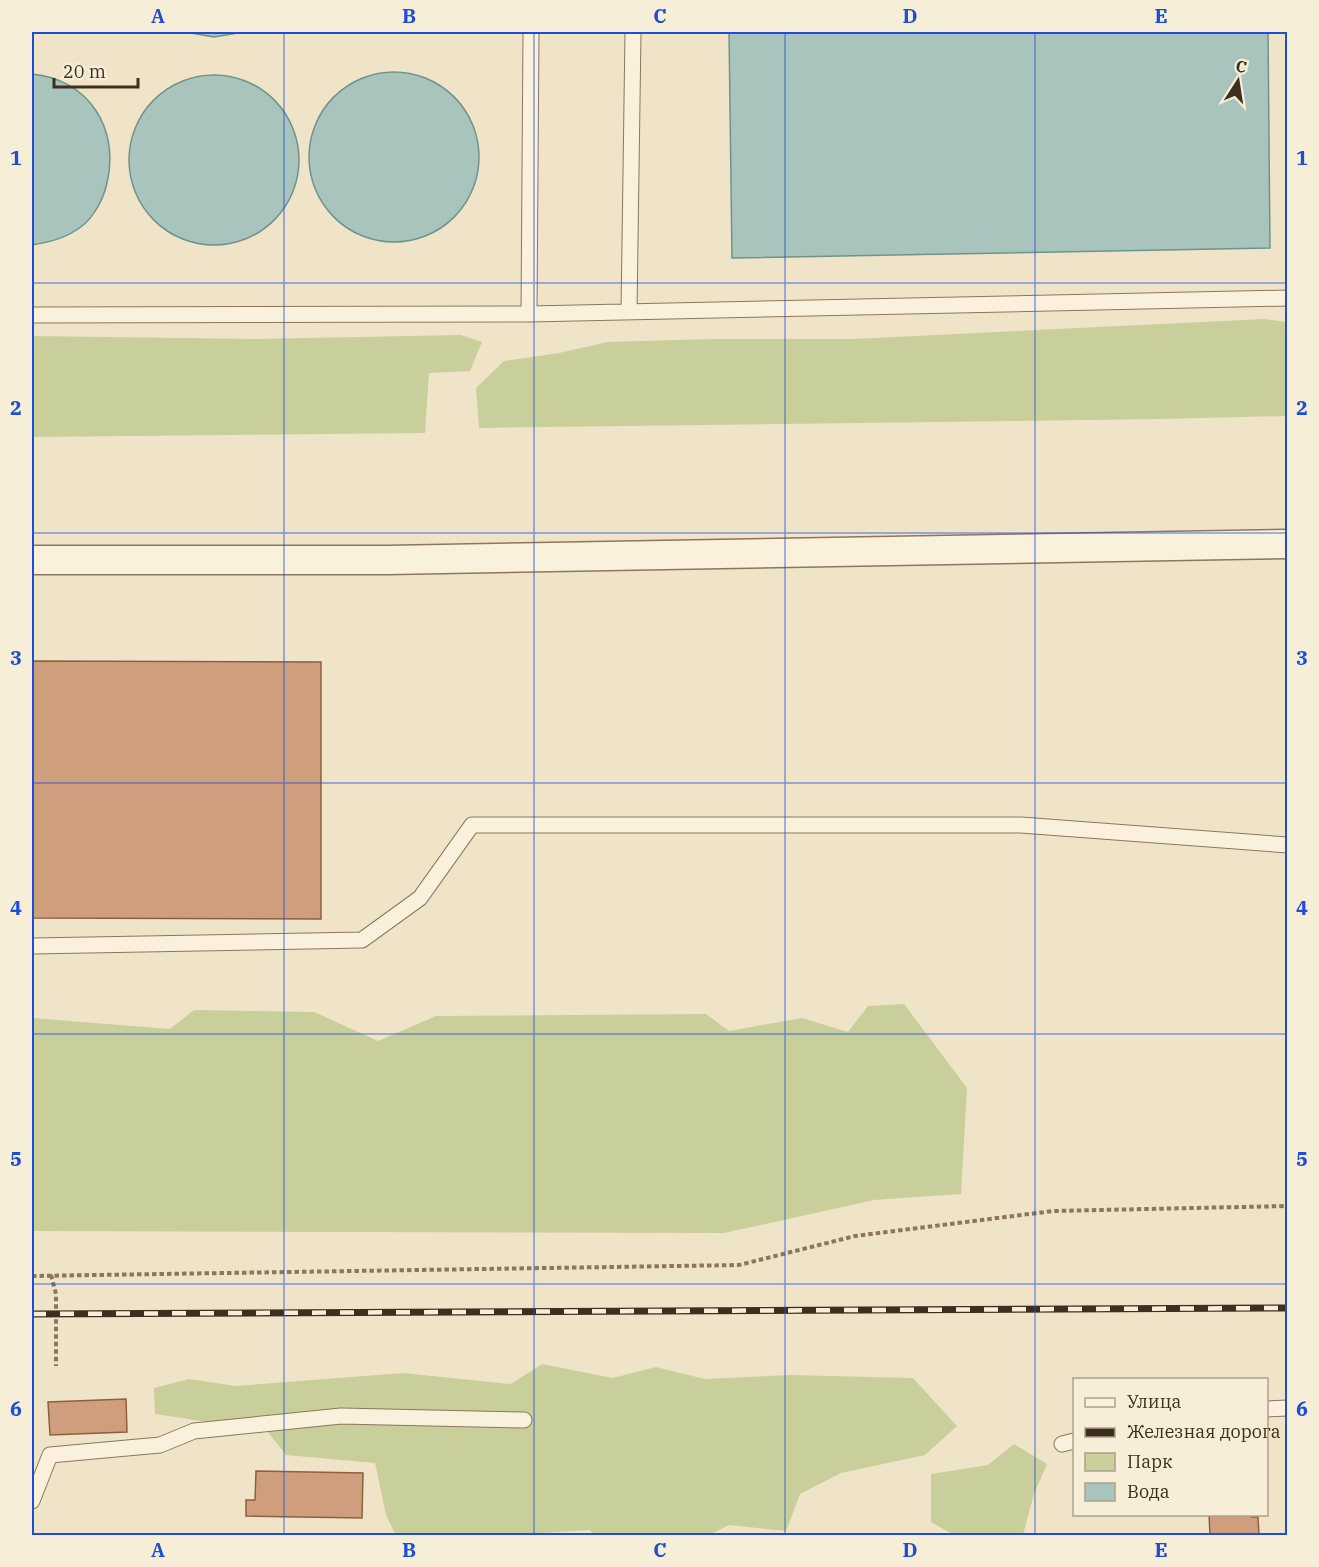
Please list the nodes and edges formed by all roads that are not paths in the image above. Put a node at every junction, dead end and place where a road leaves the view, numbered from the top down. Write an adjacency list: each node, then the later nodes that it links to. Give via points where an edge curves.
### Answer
1 (531, 32): 5 (lane)
2 (633, 32): 4 (lane)
3 (1287, 298): 4 (lane)
4 (629, 312): 5 (lane)
5 (529, 314): 6 (lane)
6 (32, 315)
7 (1287, 544): 8 (street, via 388,560)
8 (32, 560)
9 (1287, 845): 10 (lane, via 1021,825 472,825 420,898 362,940)
10 (32, 946)
11 (1287, 1408): 12 (lane)
12 (1268, 1409)
13 (524, 1420): 14 (lane, via 341,1416 194,1431 160,1445 50,1455)
14 (32, 1501)

